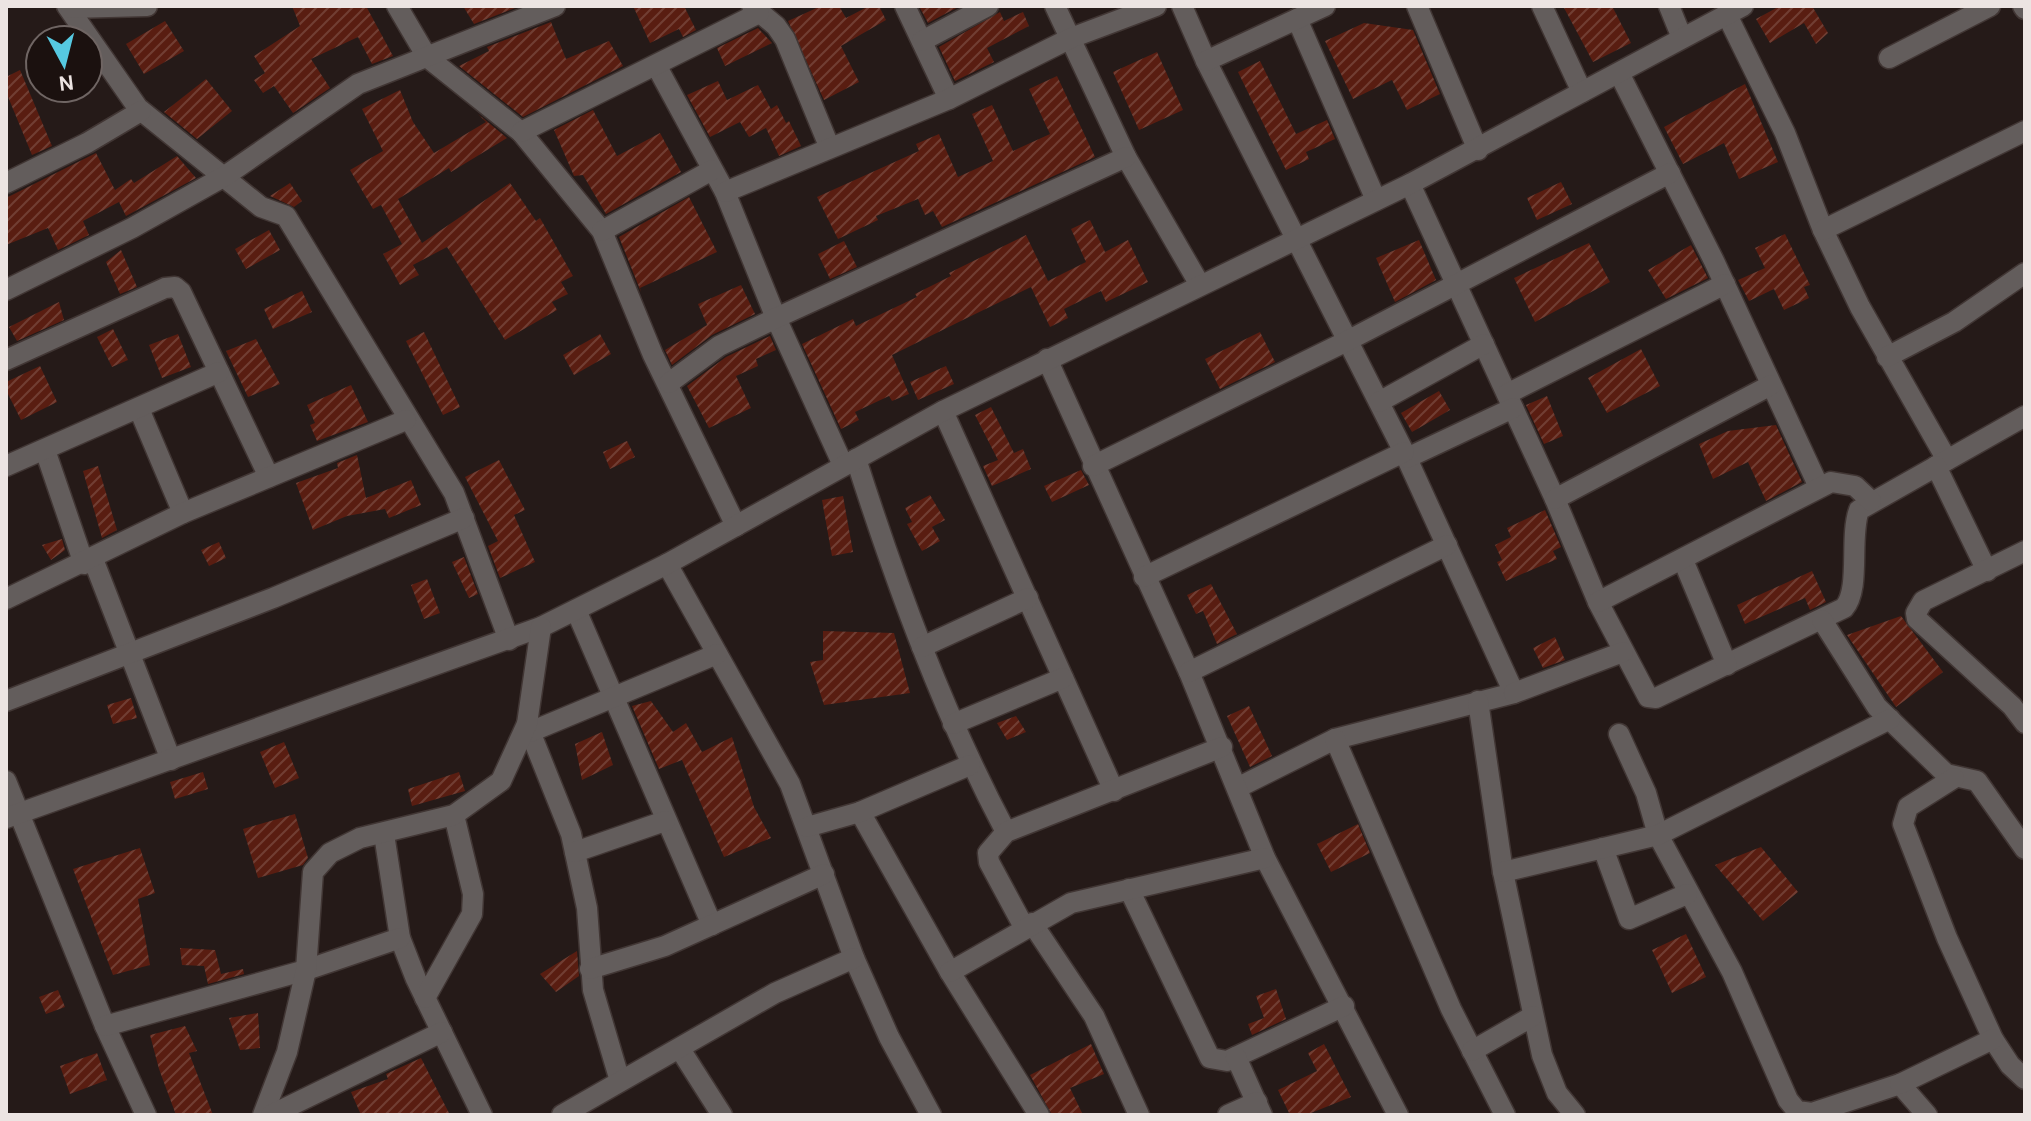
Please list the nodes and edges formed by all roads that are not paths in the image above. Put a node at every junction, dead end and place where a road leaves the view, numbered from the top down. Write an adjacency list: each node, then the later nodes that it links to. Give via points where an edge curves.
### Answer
1 (147, 6): 13 (street)
2 (397, 6): 20 (street)
3 (555, 6): 20 (street)
4 (905, 6): 19 (street)
5 (988, 6): 19 (street)
6 (1055, 6): 17 (street)
7 (1156, 6): 17 (street)
8 (1182, 6): 22 (street)
9 (1417, 6): 31 (street)
10 (1542, 6): 25 (street)
11 (1669, 6): 18 (street)
12 (1990, 6): 21 (street)
13 (69, 7): 27 (street)
14 (755, 10): 23 (street); 30 (street, via 785,39)
15 (1735, 10): 18 (street); 40 (street)
16 (1310, 11): 22 (street); 39 (street)
17 (1071, 38): 26 (street); 32 (street)
18 (1682, 38): 24 (street)
19 (922, 41): 26 (street)
20 (427, 57): 29 (street); 35 (street, via 358,84)
21 (1889, 58)
22 (1206, 61): 42 (street)
23 (656, 65): 29 (street); 33 (street)
24 (1619, 73): 25 (street); 34 (street)
25 (1582, 92): 31 (street)
26 (949, 99): 30 (street)
27 (141, 111): 35 (street); 36 (street)
28 (2025, 131): 40 (street)
29 (521, 132): 41 (street)
30 (829, 146): 38 (street)
31 (1478, 150): 37 (street)
32 (1126, 157): 46 (street); 48 (street)
33 (712, 170): 38 (street); 41 (street)
34 (1670, 173): 44 (street); 45 (street)
35 (225, 176): 47 (street); 62 (street, via 261,207 286,216)
36 (6, 183)
37 (1410, 184): 39 (street); 44 (street)
38 (725, 192): 48 (street)
39 (1376, 200): 42 (street)
40 (1823, 230): 51 (street)
41 (602, 231): 55 (street)
42 (1297, 239): 46 (street); 49 (street)
43 (2025, 273): 51 (street, via 1954,322)
44 (1455, 284): 49 (street); 50 (street)
45 (1725, 284): 56 (street); 57 (street)
46 (1200, 285): 52 (street)
47 (6, 290)
48 (776, 318): 55 (street, via 719,346); 65 (street)
49 (1349, 340): 58 (street); 68 (street)
50 (1484, 344): 57 (street); 58 (street)
51 (1887, 357): 66 (street)
52 (1047, 359): 60 (street); 68 (street)
53 (6, 360): 54 (street, via 175,287)
54 (219, 372): 59 (street); 69 (street)
55 (669, 383): 75 (street)
56 (1771, 385): 70 (street); 71 (street)
57 (1510, 401): 64 (street); 71 (street)
58 (1379, 402): 64 (street)
59 (139, 409): 63 (street); 73 (street)
60 (943, 411): 65 (street); 83 (street)
61 (2025, 416): 66 (street)
62 (406, 420): 69 (street); 74 (street, via 454,493)
63 (45, 450): 67 (street); 79 (street)
64 (1405, 455): 76 (street); 82 (street)
65 (849, 462): 75 (street); 90 (street)
66 (1941, 463): 72 (street); 81 (street)
67 (6, 466)
68 (1093, 466): 82 (street)
69 (269, 477): 73 (street)
70 (1819, 487): 72 (street, via 1841,481); 78 (street)
71 (1555, 499): 85 (street)
72 (1871, 501): 87 (street, via 1859,510 1853,527 1850,602)
73 (183, 513): 79 (street)
74 (464, 518): 89 (street); 92 (street)
75 (736, 526): 80 (street)
76 (1447, 545): 95 (street); 97 (street)
77 (2025, 551): 81 (street)
78 (1683, 560): 85 (street); 94 (street)
79 (88, 561): 84 (street); 92 (street)
80 (667, 564): 86 (street); 93 (street)
81 (1987, 571): 101 (street, via 1923,601 1917,619)
82 (1144, 577): 95 (street)
83 (1028, 598): 90 (street); 96 (street)
84 (6, 599)
85 (1598, 602): 91 (street)
86 (576, 610): 88 (street); 98 (street)
87 (1822, 620): 94 (street); 102 (street, via 1863,688)
88 (541, 627): 89 (street); 105 (street)
89 (509, 640): 109 (street)
90 (922, 647): 104 (street)
91 (1623, 652): 94 (street, via 1641,689 1656,698); 97 (street)
92 (130, 654): 99 (street); 109 (street)
93 (717, 654): 98 (street); 119 (street, via 790,784)
94 (1727, 665)
95 (1189, 672): 108 (street)
96 (1063, 678): 104 (street); 114 (street)
97 (1514, 693): 100 (street)
98 (612, 695): 105 (street, via 572,717); 118 (street)
99 (6, 701)
100 (1478, 701): 107 (street); 127 (street)
101 (2018, 702): 103 (street)
102 (1890, 719): 111 (street); 122 (street)
103 (2025, 723)
104 (953, 724): 110 (street)
105 (528, 728): 116 (street, via 501,781); 125 (street)
106 (1619, 734): 122 (street)
107 (1335, 739): 113 (street); 145 (street)
108 (1222, 747): 113 (street); 114 (street)
109 (171, 760): 117 (street)
110 (970, 765): 115 (street); 120 (street)
111 (1954, 778): 124 (street, via 1977,781); 143 (street, via 1908,807 1903,824)
112 (6, 781): 117 (street)
113 (1239, 787): 126 (street)
114 (1114, 791): 120 (street)
115 (860, 812): 119 (street); 137 (street)
116 (454, 815): 121 (street); 138 (street, via 473,894 472,914)
117 (12, 816): 141 (street)
118 (665, 821): 125 (street); 131 (street)
119 (807, 827): 128 (street)
120 (1006, 832): 132 (street, via 988,857)
121 (384, 834): 133 (street); 136 (street, via 360,838 330,853 313,872)
122 (1658, 835): 123 (street); 130 (street)
123 (1603, 848): 127 (street); 130 (street, via 1629,919)
124 (2025, 849)
125 (575, 852): 135 (street, via 587,908)
126 (1265, 858): 129 (street); 139 (street)
127 (1503, 872): 140 (street)
128 (824, 874): 131 (street); 134 (street)
129 (1129, 889): 132 (street, via 1071,903); 146 (street, via 1205,1052 1219,1061)
130 (1687, 894): 149 (street, via 1732,972 1797,1111 1812,1113)
131 (712, 925): 135 (street)
132 (1028, 925): 137 (street); 160 (street, via 1094,1016)
133 (400, 938): 136 (street); 138 (street)
134 (854, 958): 144 (street, via 775,993); 158 (street)
135 (590, 969): 148 (street)
136 (306, 970): 141 (street); 153 (street, via 287,1052)
137 (950, 972): 159 (street)
138 (425, 998): 142 (street)
139 (1344, 1006): 146 (street); 151 (street)
140 (1533, 1016): 145 (street); 163 (street, via 1548,1076)
141 (105, 1026): 152 (street)
142 (442, 1032): 154 (street); 155 (street)
143 (1993, 1039): 147 (street); 149 (street)
144 (680, 1049): 148 (street); 157 (street)
145 (1472, 1051): 162 (street)
146 (1236, 1057): 150 (street)
147 (2025, 1079)
148 (620, 1081): 156 (street)
149 (1900, 1084): 164 (street)
150 (1259, 1108): 161 (street)
151 (1395, 1114)
152 (146, 1115)
153 (263, 1115)
154 (271, 1115)
155 (482, 1115)
156 (562, 1115)
157 (722, 1115)
158 (931, 1115)
159 (1039, 1115)
160 (1139, 1115)
161 (1228, 1115)
162 (1505, 1115)
163 (1575, 1115)
164 (1927, 1115)

